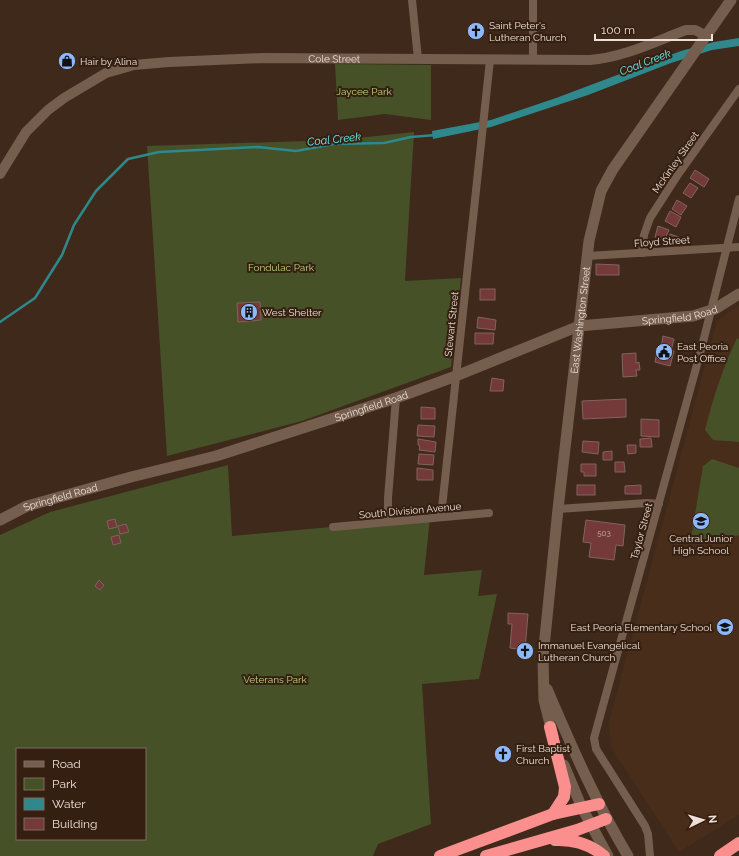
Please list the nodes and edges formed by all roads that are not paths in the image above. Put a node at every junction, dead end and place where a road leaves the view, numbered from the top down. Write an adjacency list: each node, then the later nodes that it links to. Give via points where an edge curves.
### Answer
1 (412, 0): 5 (street)
2 (533, 0): 6 (street)
3 (731, 0): 4 (main road, East Washington Street)
4 (707, 36): 6 (street, Cole Street, via 695,30 686,30 601,59); 14 (main road, East Washington Street, via 604,184)
5 (418, 59): 7 (street, Cole Street); 9 (street, Cole Street, via 262,58 169,62 123,67 94,80 43,114 26,132)
6 (533, 59): 7 (street, Cole Street)
7 (490, 60): 18 (street, Stewart Street)
8 (739, 88): 13 (street, McKinley Street, via 650,218 644,235)
9 (0, 174)
10 (739, 199): 11 (street, Taylor Street)
11 (727, 247): 12 (street, Floyd Street); 13 (street, Floyd Street); 16 (street, Taylor Street)
12 (739, 247)
13 (642, 253): 14 (street, Floyd Street)
14 (587, 256): 17 (main road, East Washington Street)
15 (739, 294): 16 (main road, Springfield Road)
16 (712, 310): 17 (main road, Springfield Road, via 688,317); 20 (street, Taylor Street)
17 (579, 326): 18 (main road, Springfield Road); 21 (main road, East Washington Street)
18 (456, 376): 19 (main road, Springfield Road); 23 (street, Stewart Street)
19 (396, 398): 24 (main road, Springfield Road, via 216,456 27,506); 25 (street)
20 (659, 504): 21 (street); 41 (street, Taylor Street, via 594,738 596,749 645,826)
21 (558, 509): 27 (main road, East Washington Street, via 543,657)
22 (489, 514): 23 (street, South Division Avenue)
23 (441, 517): 25 (street, South Division Avenue)
24 (0, 520)
25 (388, 521): 26 (street, South Division Avenue)
26 (333, 527)
27 (544, 681): 28 (main road, East Washington Street, via 544,700); 29 (main road, East Washington Street, via 577,761)
28 (550, 727): 30 (main road, East Washington Street); 31 (highway, via 565,787 564,797)
29 (599, 804): 30 (highway); 32 (main road, East Washington Street)
30 (582, 808): 31 (highway); 33 (main road, East Washington Street)
31 (553, 814): 36 (highway)
32 (606, 819): 33 (highway); 40 (main road, East Washington Street)
33 (591, 825): 35 (highway); 39 (main road, East Washington Street)
34 (739, 843): 42 (highway)
35 (523, 846): 37 (highway); 38 (highway, via 570,840 585,844)
36 (440, 856)
37 (486, 856)
38 (604, 856)
39 (608, 856)
40 (628, 856)
41 (650, 856)
42 (720, 856)

